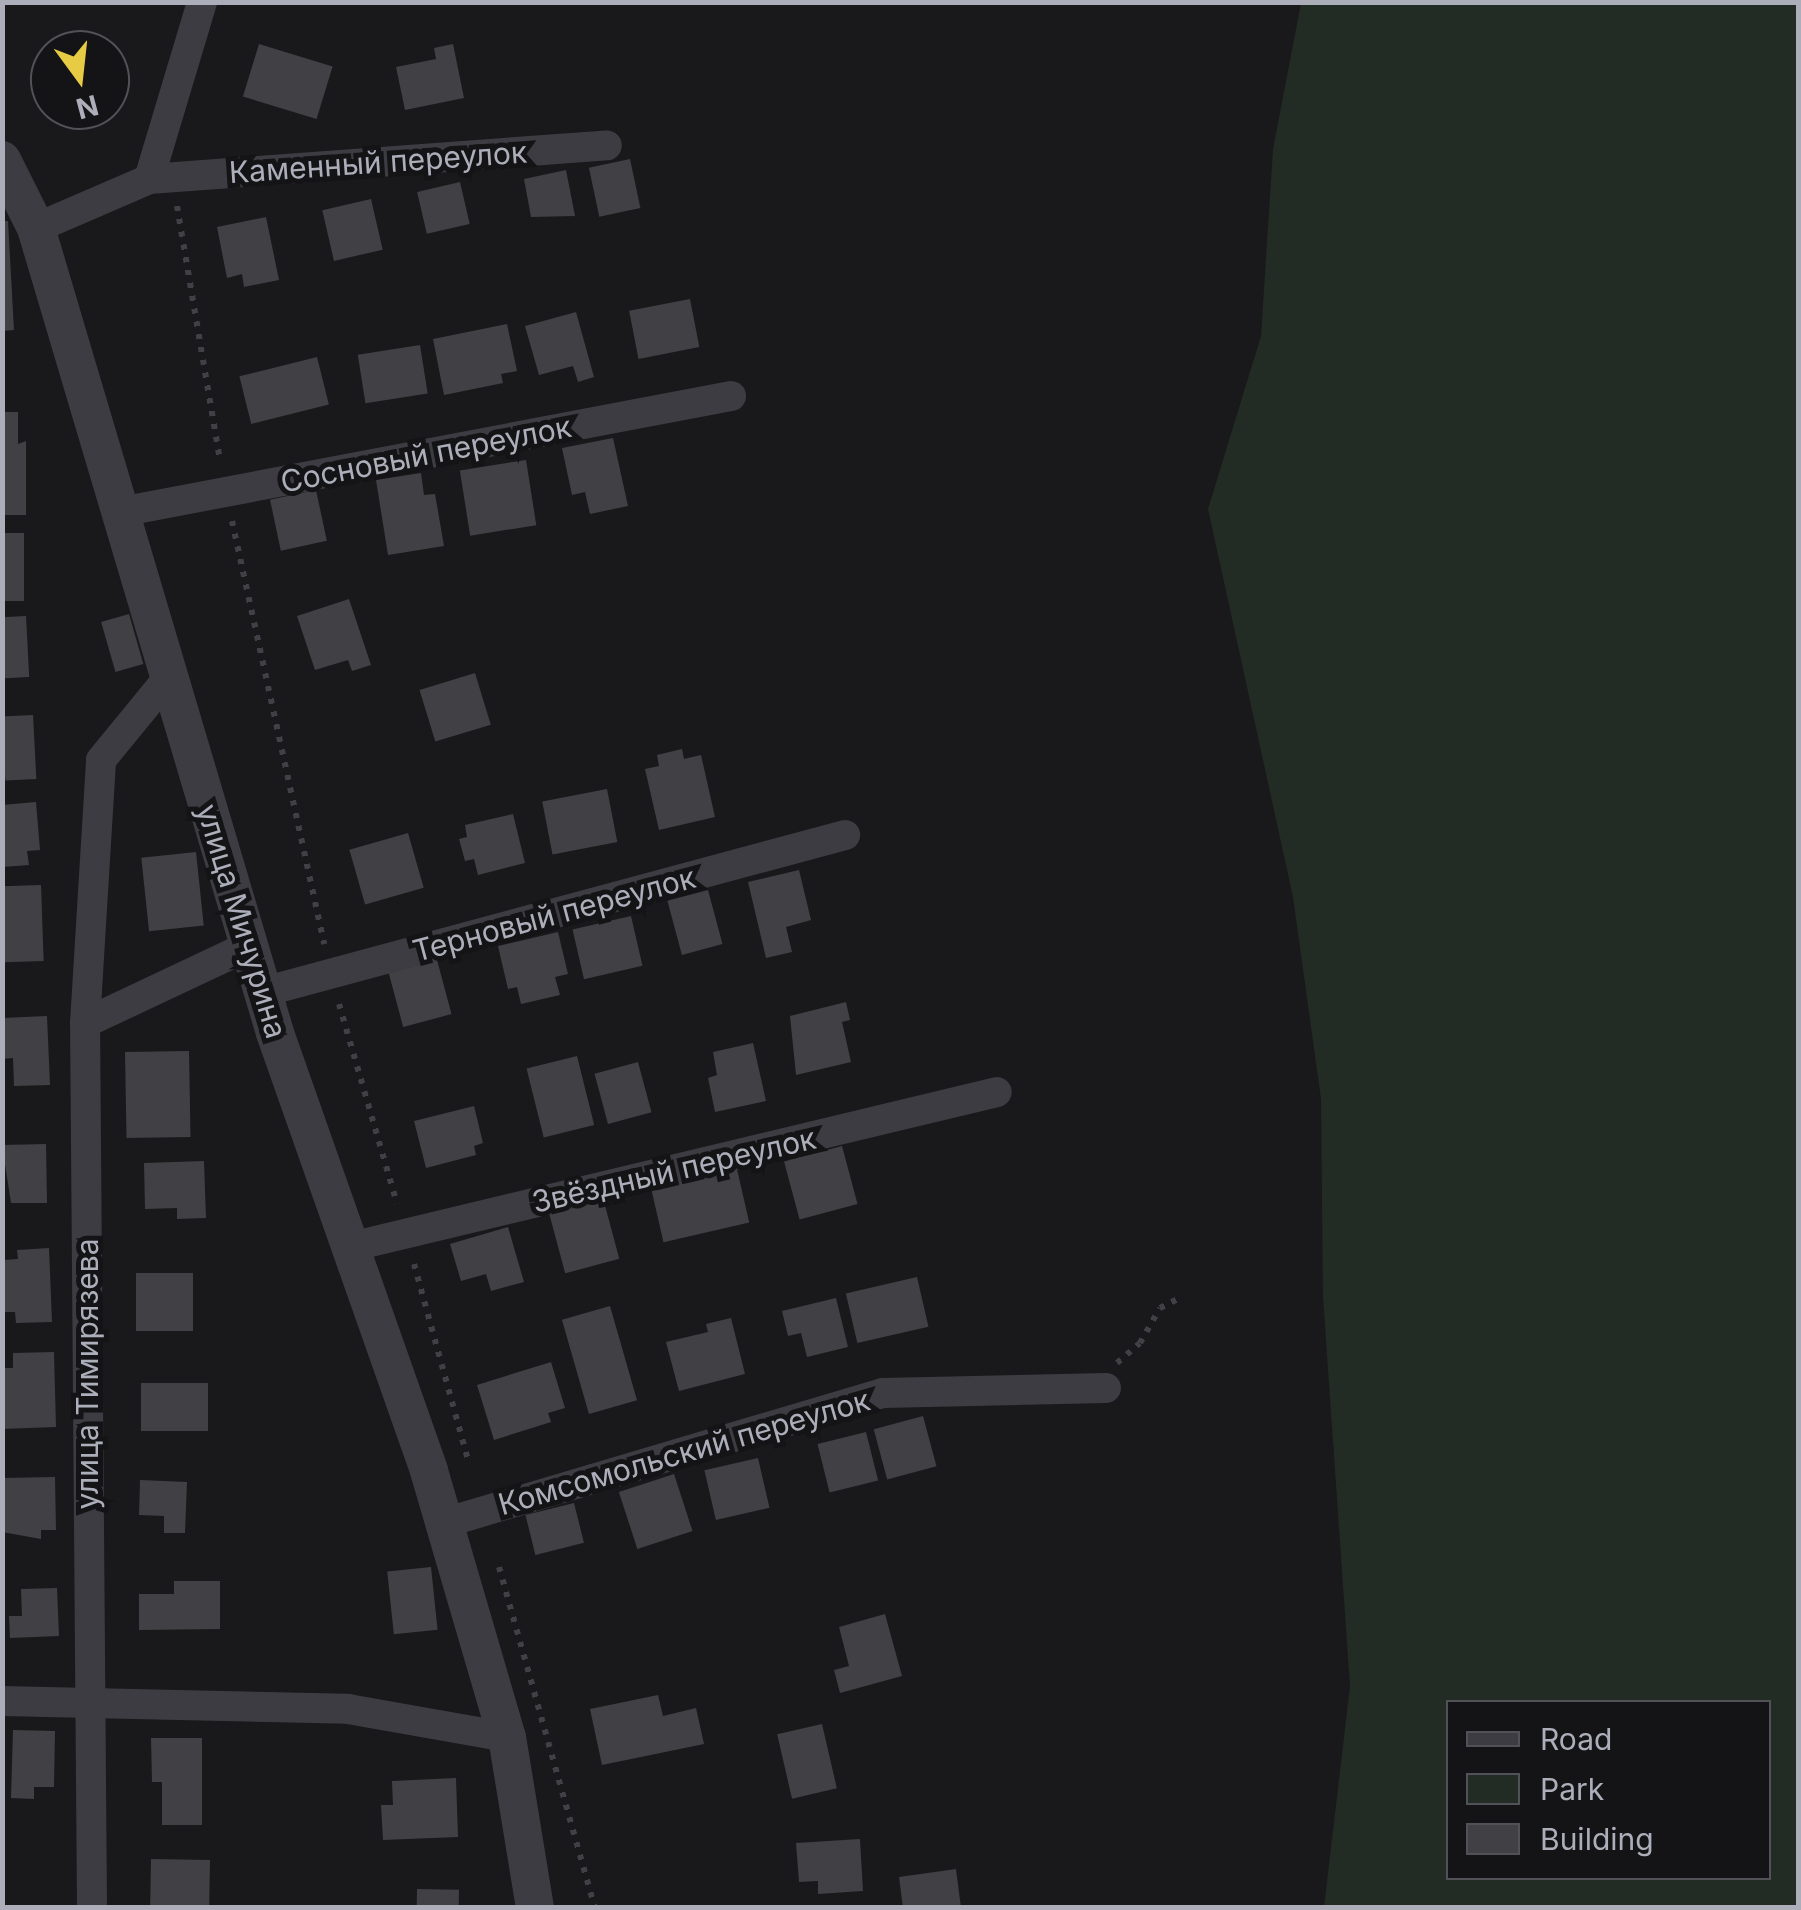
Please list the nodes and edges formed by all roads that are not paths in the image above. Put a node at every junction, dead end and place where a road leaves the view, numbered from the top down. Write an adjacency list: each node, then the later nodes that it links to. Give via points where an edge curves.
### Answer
1 (202, 2): 3 (street)
2 (607, 145): 3 (street, Каменный переулок)
3 (160, 178): 5 (street)
4 (8, 182): 5 (street, улица Мичурина)
5 (36, 228): 7 (street, улица Мичурина)
6 (731, 396): 7 (street, Сосновый переулок)
7 (120, 512): 8 (street, улица Мичурина)
8 (169, 677): 10 (street, улица Мичурина); 12 (street, улица Тимирязева, via 101,760)
9 (845, 835): 11 (street, Терновый переулок)
10 (249, 946): 11 (street, улица Мичурина); 12 (street)
11 (263, 992): 14 (street, улица Мичурина)
12 (85, 1023): 18 (street, улица Тимирязева)
13 (997, 1092): 14 (street, Звёздный переулок)
14 (350, 1247): 16 (street, улица Мичурина)
15 (1103, 1388): 16 (street, Комсомольский переулок, via 883,1394)
16 (444, 1523): 19 (street, улица Мичурина)
17 (2, 1701): 18 (street)
18 (90, 1703): 19 (street, via 348,1709); 20 (street, улица Тимирязева)
19 (507, 1737): 21 (street, улица Мичурина)
20 (92, 1908)
21 (534, 1908)

